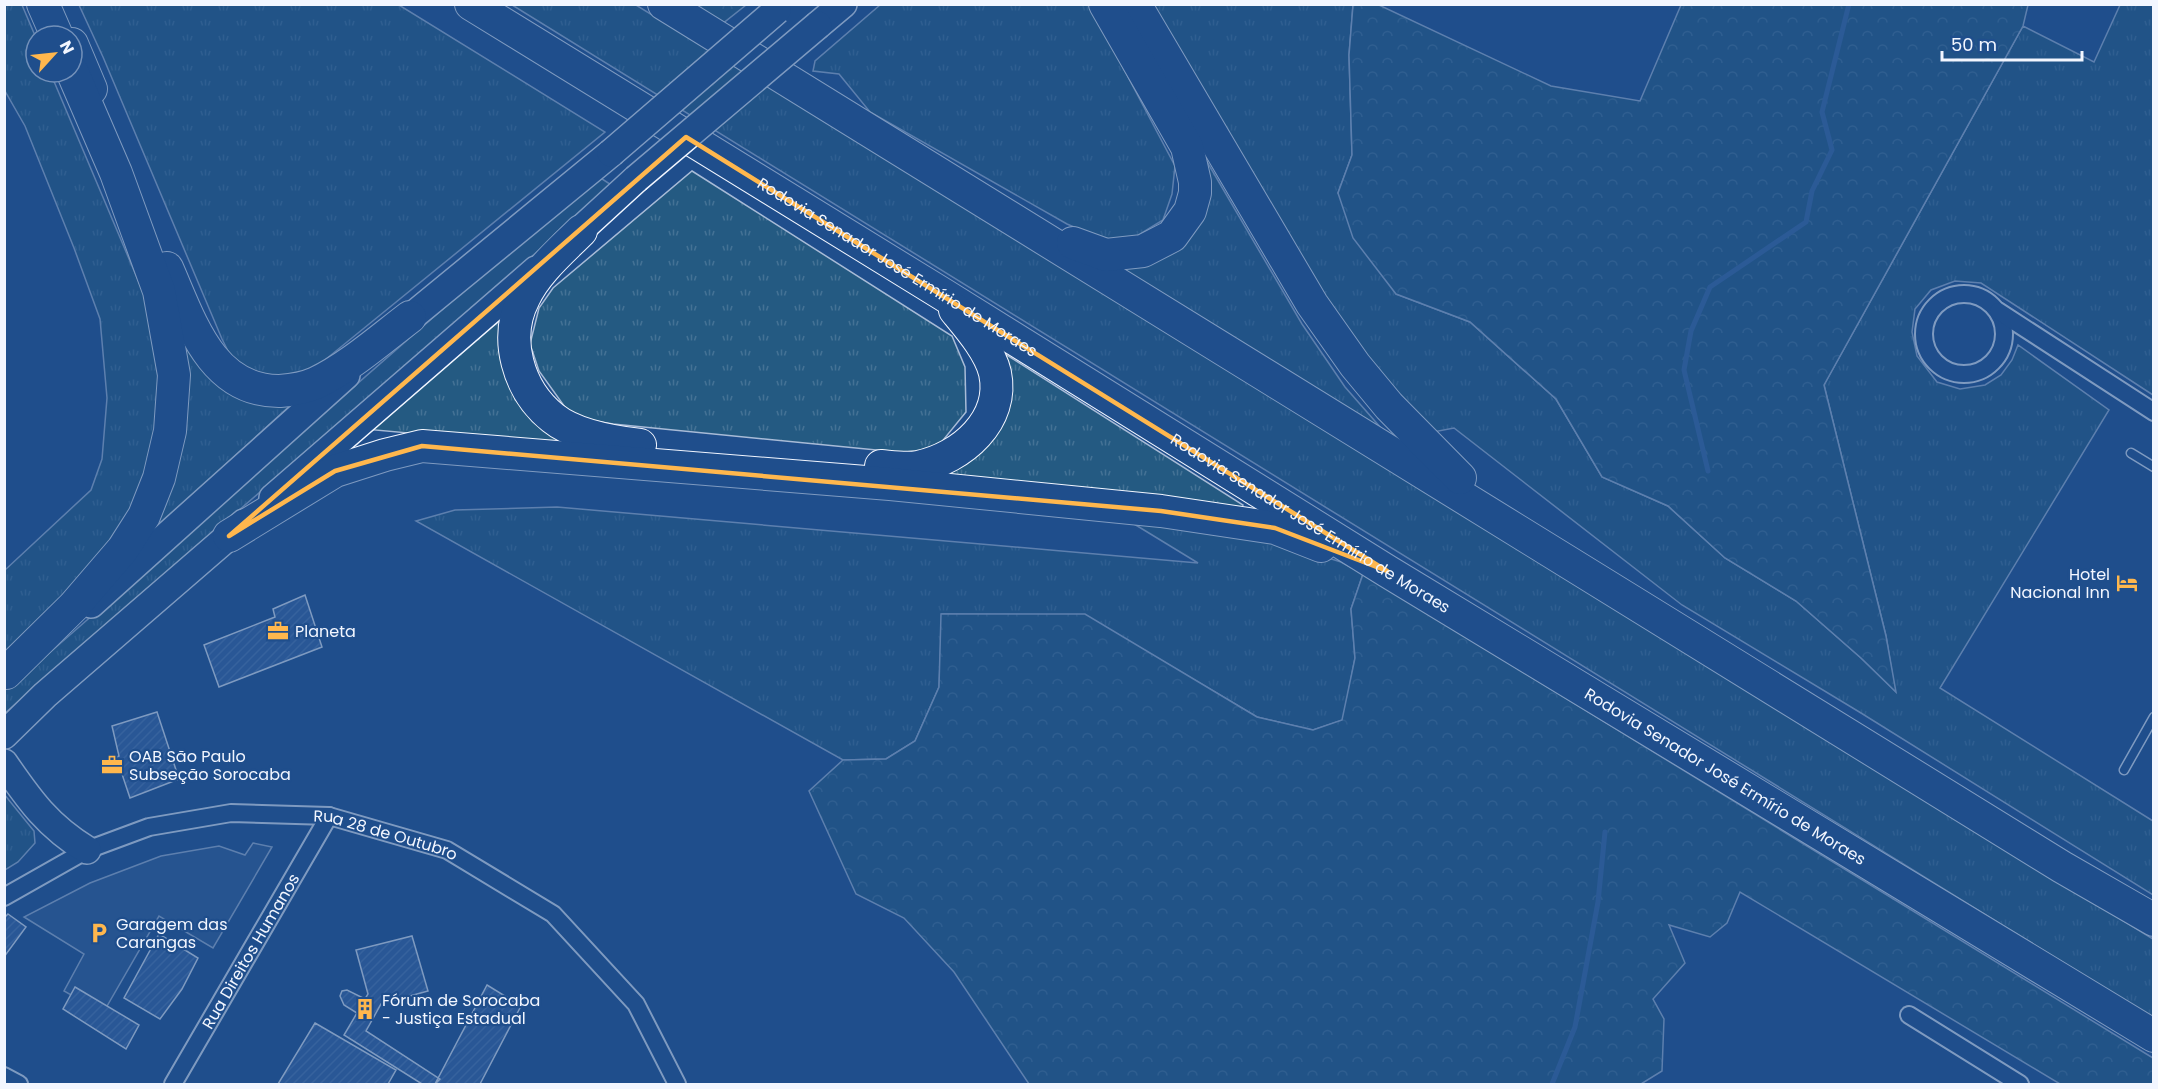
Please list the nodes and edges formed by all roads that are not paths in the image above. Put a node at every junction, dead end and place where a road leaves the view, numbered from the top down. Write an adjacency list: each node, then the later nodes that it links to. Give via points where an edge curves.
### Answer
1 (43, 4): 9 (highway)
2 (55, 4): 10 (highway)
3 (471, 4): 15 (highway, Rodovia Senador José Ermírio de Moraes)
4 (664, 4): 13 (highway)
5 (843, 4): 14 (main road, bridge)
6 (1105, 4): 13 (highway, via 1187,147 1195,182 1190,211 1172,236 1143,251 1106,255)
7 (1135, 4): 21 (highway, via 1312,304 1355,365 1436,456)
8 (781, 7): 17 (main road, bridge, via 611,153)
9 (52, 24)
10 (63, 24)
11 (84, 72): 17 (highway, via 196,332 215,363 233,380 268,391 314,384)
12 (78, 84): 24 (highway, via 116,173 159,291 174,375 170,431 156,488 123,549 74,606)
13 (1028, 228): 21 (highway)
14 (580, 231): 15 (highway, via 524,297 514,325 516,359 530,394 554,419 585,434 616,442 894,467 918,467 942,459 966,446 980,431 997,397 994,371 978,339); 22 (main road)
15 (944, 295): 23 (highway, Rodovia Senador José Ermírio de Moraes)
16 (1998, 311): 16 (street, via 2003,324 2001,350 1983,370 1957,374 1944,369 1926,350 1924,324 1938,301 1950,295 1976,295); 18 (street)
17 (410, 317): 24 (main road, via 61,630)
18 (2154, 412)
19 (2131, 453): 20 (lane)
20 (2154, 467)
21 (1509, 524): 32 (highway)
22 (229, 536): 23 (highway, via 335,471 422,446 890,484 1161,511 1275,528); 26 (main road, via 45,694)
23 (1387, 571): 34 (highway, Rodovia Senador José Ermírio de Moraes)
24 (5, 673)
25 (2154, 717): 28 (lane)
26 (4, 735)
27 (4, 764): 30 (main road, via 51,825)
28 (2124, 770)
29 (329, 816): 30 (street, Rua 28 de Outubro, via 231,813 149,827); 37 (street, Rua Direitos Humanos); 38 (street, Rua 28 de Outubro, via 447,849 553,914 636,1004)
30 (87, 850): 31 (street, Rua 28 de Outubro)
31 (4, 897)
32 (2154, 920)
33 (1909, 1015): 39 (street)
34 (2154, 1036)
35 (4, 1076): 36 (street)
36 (19, 1084)
37 (173, 1084)
38 (677, 1084)
39 (2020, 1084)

